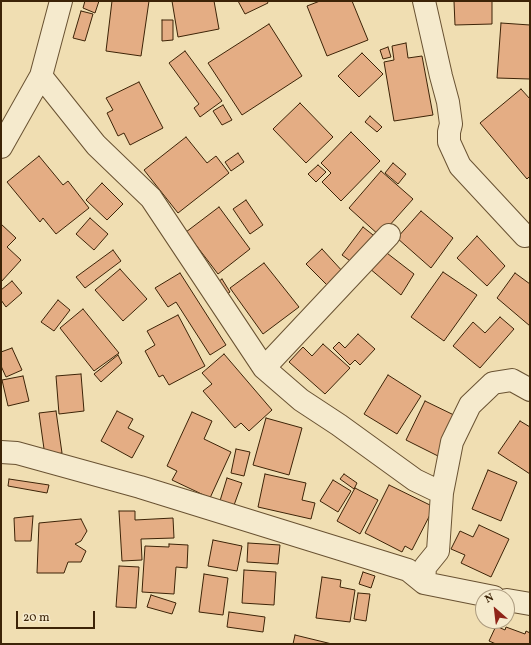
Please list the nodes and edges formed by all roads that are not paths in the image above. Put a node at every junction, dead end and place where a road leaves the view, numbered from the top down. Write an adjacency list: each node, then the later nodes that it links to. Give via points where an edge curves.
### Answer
1 (61, 1): 3 (street)
2 (424, 1): 6 (street, via 448,102 451,124 449,142 460,166)
3 (41, 76): 4 (street); 7 (street, via 96,146 151,198)
4 (1, 147)
5 (389, 235): 7 (street)
6 (525, 236)
7 (264, 368): 10 (street, via 302,400 415,480)
8 (530, 390): 10 (street, via 512,380 494,383 470,406 452,442)
9 (1, 452): 11 (street, via 17,453 140,487 408,570)
10 (442, 493): 11 (street, via 438,551 425,567)
11 (424, 583): 12 (street)
12 (475, 593)
13 (515, 601): 14 (street)
14 (530, 604)

